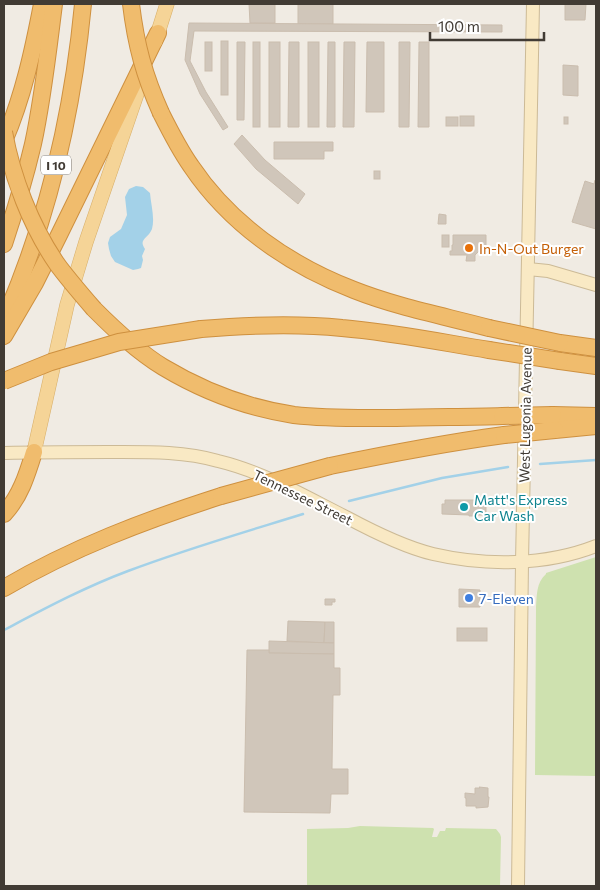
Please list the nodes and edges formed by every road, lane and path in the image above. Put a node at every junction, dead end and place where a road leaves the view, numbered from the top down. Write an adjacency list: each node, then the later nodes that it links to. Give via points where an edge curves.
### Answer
1 (42, 4): 9 (highway, via 25,80)
2 (54, 4): 10 (highway, I 10, via 33,145)
3 (83, 4): 13 (highway, I 10, via 65,129 34,243)
4 (131, 4): 15 (highway, bridge, via 134,32 149,87 176,143 222,205 258,237 319,276 355,291 489,328)
5 (167, 4): 7 (main road)
6 (532, 4): 11 (main road, West Lugonia Avenue)
7 (158, 33): 14 (highway, via 59,235); 21 (main road, via 86,242)
8 (4, 132): 19 (highway, bridge, via 26,205 56,262 94,309 138,350 188,381 251,405 328,418 502,416)
9 (4, 141)
10 (4, 244)
11 (528, 269): 12 (main road, via 548,271); 25 (main road, West Lugonia Avenue)
12 (596, 285)
13 (4, 320)
14 (4, 336)
15 (596, 348)
16 (596, 366): 17 (highway, bridge, via 387,333 275,325 201,329 119,342 51,362)
17 (4, 381)
18 (596, 416): 19 (highway)
19 (554, 422): 20 (highway); 26 (highway, bridge, via 504,436 408,450 330,466 220,496 76,550)
20 (596, 426)
21 (34, 452): 22 (main road, Tennessee Street); 23 (highway, via 26,480); 25 (main road, Tennessee Street, via 152,452 209,458 288,487 370,530 413,548 463,559)
22 (4, 453)
23 (4, 514)
24 (596, 546): 25 (main road, Tennessee Street)
25 (522, 562): 27 (main road, West Lugonia Avenue)
26 (4, 588)
27 (518, 886)

